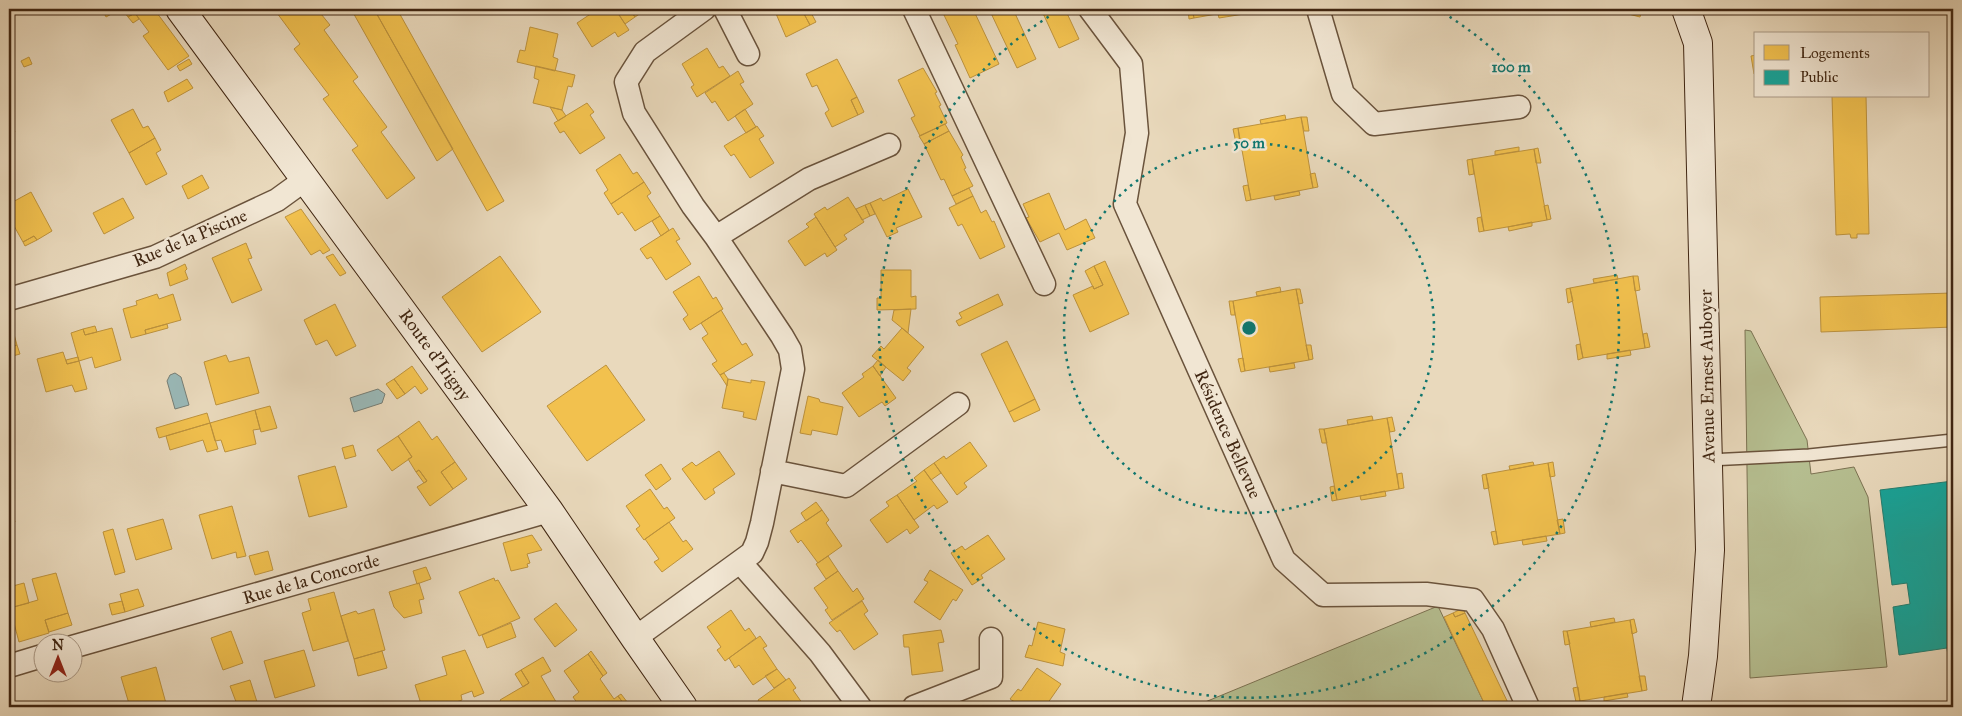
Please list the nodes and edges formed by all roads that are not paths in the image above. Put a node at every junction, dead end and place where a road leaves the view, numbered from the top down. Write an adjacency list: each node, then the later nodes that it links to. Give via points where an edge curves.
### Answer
1 (180, 9): 13 (street, Route d'Irigny)
2 (704, 9): 14 (street, via 645,52 626,82 634,113)
3 (725, 9): 10 (street)
4 (914, 9): 15 (street)
5 (1090, 9): 31 (street, Résidence Bellevue, via 1131,64 1137,133 1124,204 1284,560 1323,595 1426,594 1473,600 1493,629)
6 (1318, 9): 11 (street, via 1343,94 1374,124)
7 (1686, 9): 9 (street, Avenue Ernest Auboyer)
8 (1708, 9): 9 (street, Avenue Ernest Auboyer)
9 (1698, 43): 19 (street, Avenue Ernest Auboyer)
10 (748, 54)
11 (1519, 107)
12 (890, 145): 14 (street, via 809,179)
13 (306, 179): 16 (street, Rue de la Piscine, via 278,200 155,256); 21 (street, Route d'Irigny)
14 (716, 237): 20 (street, via 790,350 793,369)
15 (1044, 284)
16 (9, 299)
17 (958, 404): 20 (street, via 846,486)
18 (1953, 440): 19 (lane)
19 (1709, 460): 32 (street, Avenue Ernest Auboyer, via 1710,550)
20 (772, 471): 22 (street, via 757,542 752,553)
21 (550, 511): 23 (street, Route d'Irigny); 25 (street, Rue de la Concorde)
22 (740, 562): 23 (street); 29 (street, via 820,653)
23 (634, 638): 28 (street, Route d'Irigny)
24 (991, 639): 30 (street, via 991,677)
25 (82, 644)
26 (32, 659): 27 (street)
27 (9, 666)
28 (683, 707)
29 (860, 707)
30 (914, 707)
31 (1528, 707)
32 (1696, 707)

